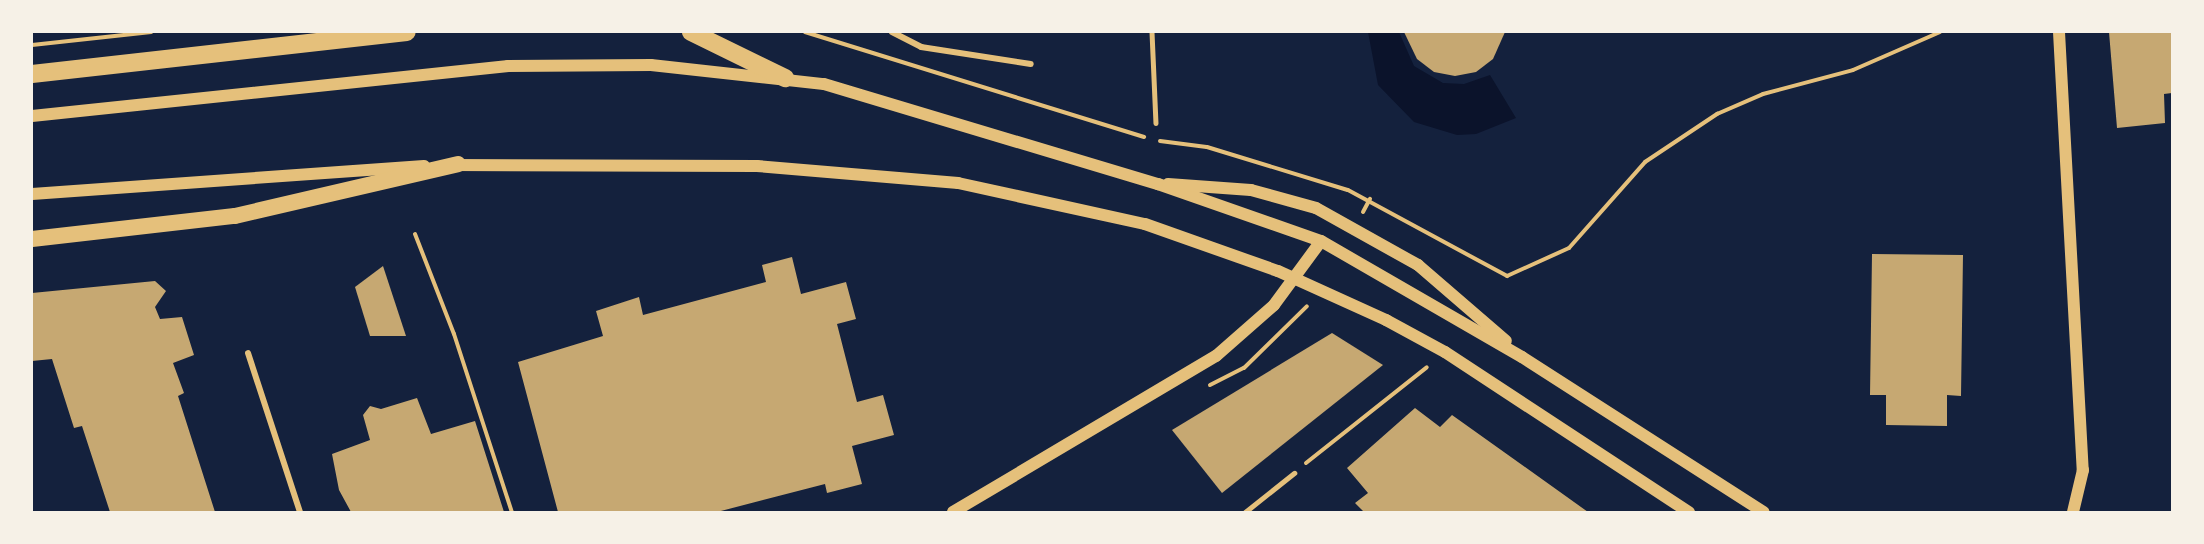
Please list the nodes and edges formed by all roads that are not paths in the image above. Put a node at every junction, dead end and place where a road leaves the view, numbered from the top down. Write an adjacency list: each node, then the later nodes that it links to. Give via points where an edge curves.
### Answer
1 (407, 32): 7 (highway)
2 (691, 32): 8 (highway)
3 (892, 32): 6 (street, via 921,47)
4 (1152, 32): 10 (lane)
5 (2059, 32): 25 (main road, via 2083,470)
6 (1031, 64)
7 (32, 74)
8 (785, 78): 9 (main road, via 651,65 508,66); 12 (main road, via 824,84)
9 (32, 116)
10 (1156, 123)
11 (458, 164): 13 (main road); 14 (highway, via 236,216); 16 (main road, via 757,166 958,183 1070,205 1225,250)
12 (1158, 184): 15 (main road); 18 (main road, via 1251,190 1336,218 1453,289)
13 (32, 194)
14 (32, 239)
15 (1321, 241): 16 (main road); 18 (main road)
16 (1295, 279): 20 (main road, via 1274,305 1216,356); 23 (main road, via 1445,352)
17 (248, 354): 21 (street)
18 (1522, 357): 24 (main road)
19 (1294, 473): 22 (street)
20 (962, 510)
21 (300, 513)
22 (1245, 513)
23 (1689, 513)
24 (1763, 513)
25 (2073, 513)

